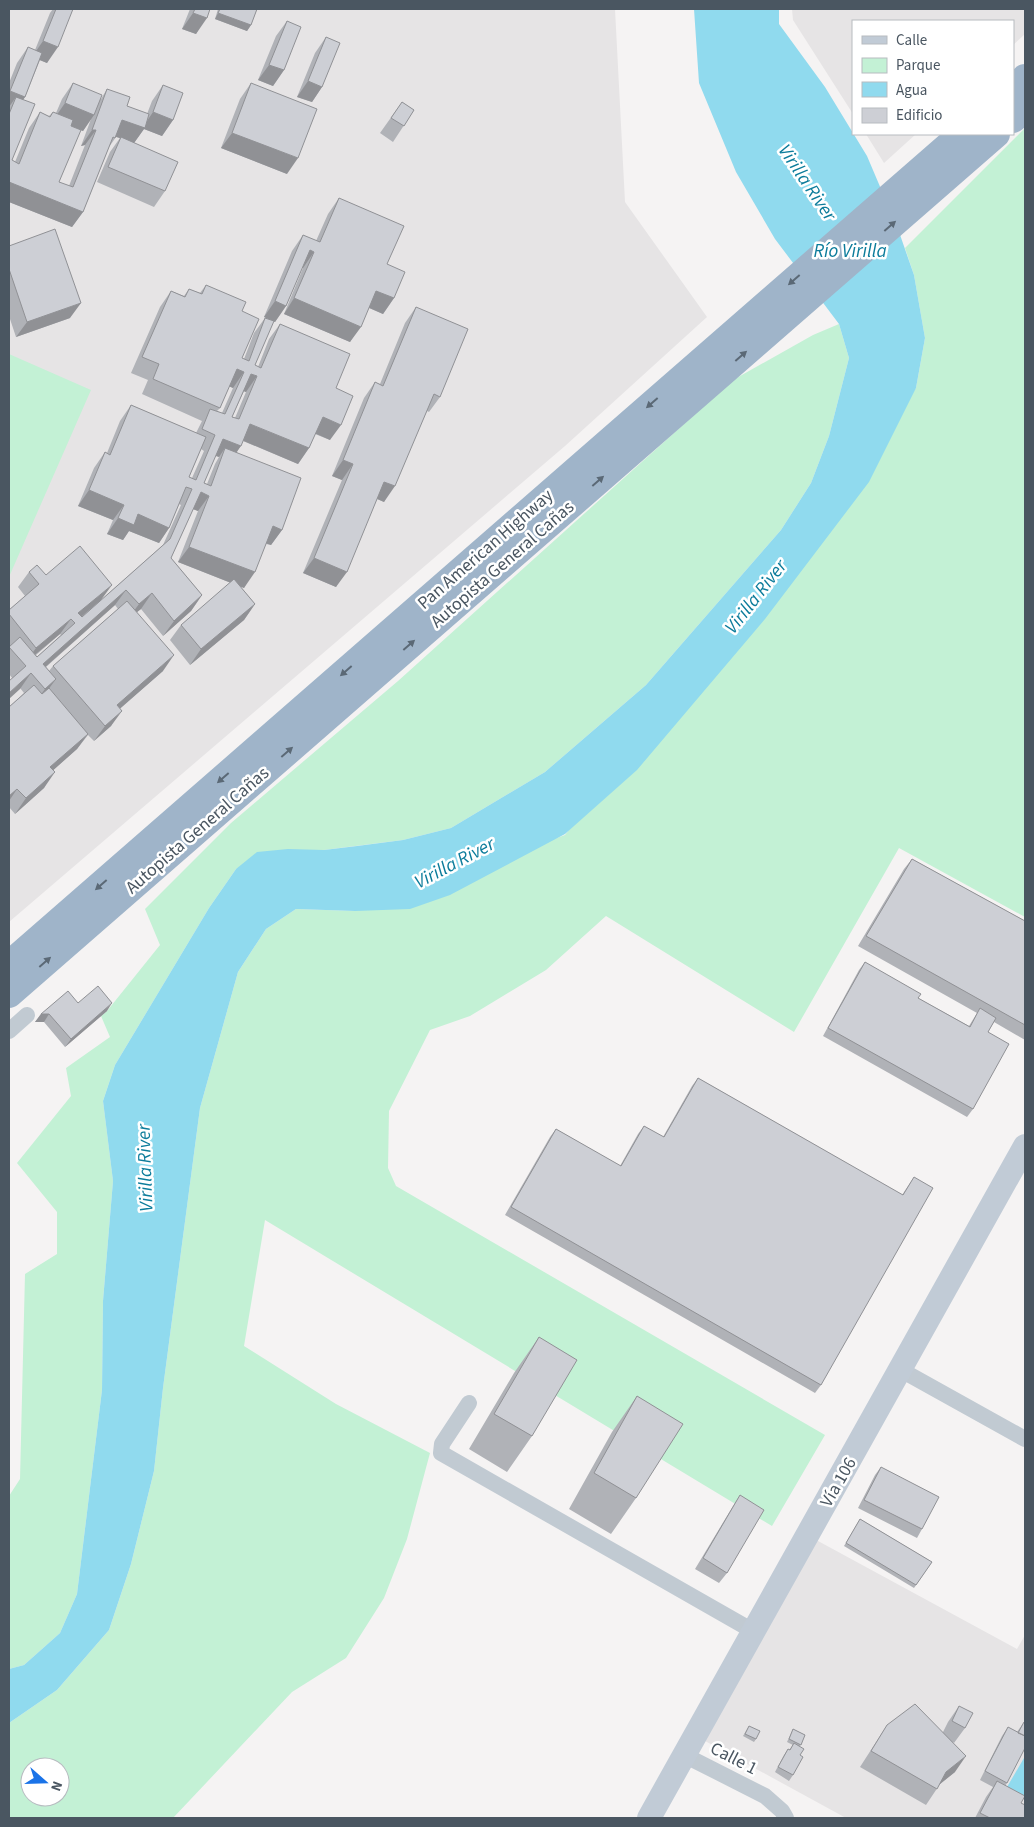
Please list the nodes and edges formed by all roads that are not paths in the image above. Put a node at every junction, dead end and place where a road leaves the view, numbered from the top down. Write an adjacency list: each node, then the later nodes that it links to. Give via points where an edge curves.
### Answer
1 (1025, 78): 2 (highway)
2 (1014, 88)
3 (1025, 108): 4 (highway)
4 (1014, 118)
5 (993, 135): 6 (highway, Autopista General Cañas)
6 (959, 146): 7 (highway, Autopista General Cañas)
7 (697, 379): 8 (highway, Pan American Highway, one-way to 8); 9 (highway, Autopista General Cañas, one-way to 7)
8 (9, 966)
9 (9, 994)
10 (27, 1015): 11 (street)
11 (9, 1031)
12 (1025, 1146): 13 (main road, Vía 106)
13 (901, 1370): 15 (street); 16 (main road, Vía 106)
14 (469, 1404): 16 (street, via 442,1444 442,1453)
15 (1025, 1439)
16 (753, 1631): 17 (main road, Vía 106)
17 (684, 1755): 18 (street, Calle 1); 19 (main road, Vía 106)
18 (765, 1796): 20 (street, Calle 1); 21 (street, Calle 1, via 779,1807)
19 (649, 1818)
20 (773, 1818)
21 (786, 1818)

